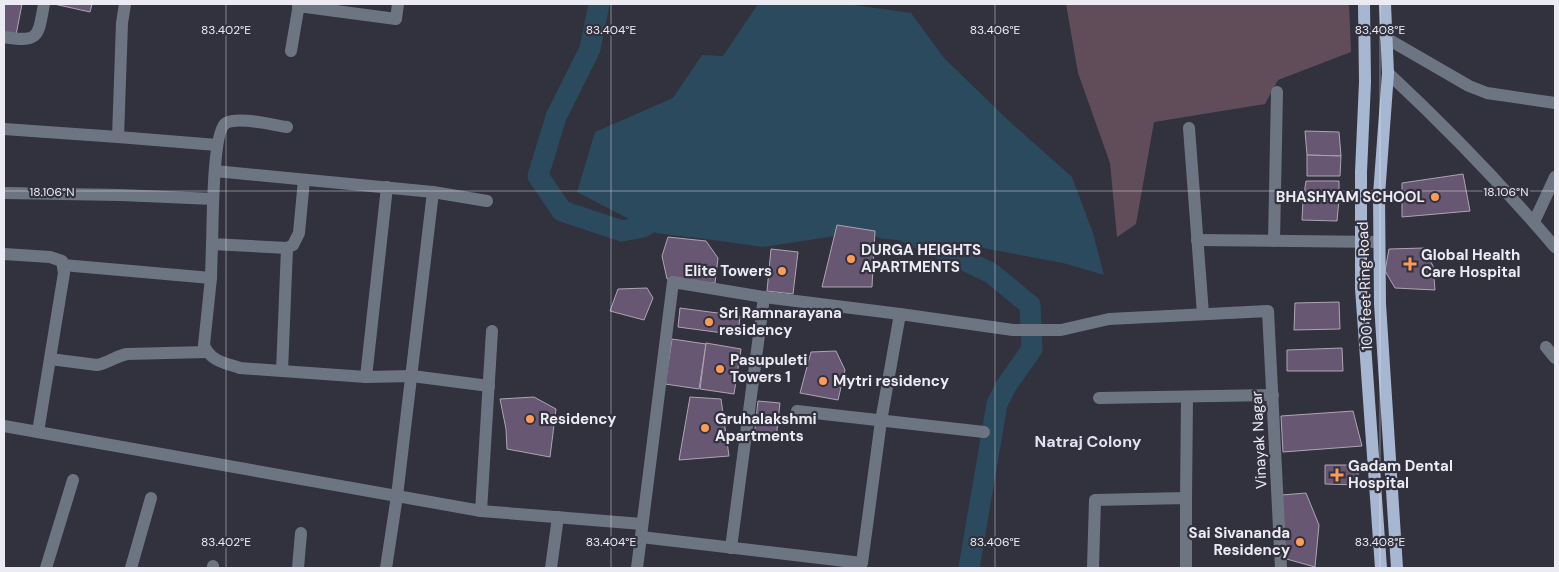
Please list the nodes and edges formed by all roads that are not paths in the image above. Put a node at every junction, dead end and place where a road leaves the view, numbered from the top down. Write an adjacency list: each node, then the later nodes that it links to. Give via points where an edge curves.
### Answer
1 (44, 4): 7 (street, via 40,29 35,36 19,40)
2 (125, 4): 16 (street)
3 (398, 4): 6 (street, via 396,19)
4 (1364, 4): 29 (main road, 100 feet Ring Road)
5 (1386, 4): 8 (main road, 100 feet Ring Road)
6 (298, 5): 9 (street)
7 (4, 37)
8 (1386, 38): 10 (main road, 100 feet Ring Road); 12 (street, via 1487,93)
9 (291, 51)
10 (1388, 73): 26 (street); 30 (main road, 100 feet Ring Road)
11 (1277, 92): 28 (street)
12 (1555, 103)
13 (287, 127): 17 (street, via 233,121 224,124)
14 (1189, 128): 27 (street)
15 (4, 129): 16 (street)
16 (118, 137): 17 (street)
17 (217, 145): 18 (street)
18 (215, 171): 20 (street); 24 (street)
19 (1555, 177): 26 (street)
20 (304, 180): 21 (street); 33 (street, via 299,234)
21 (388, 188): 22 (street); 47 (street)
22 (433, 192): 25 (street); 46 (street)
23 (4, 194): 24 (street)
24 (213, 199): 31 (street)
25 (487, 201)
26 (1534, 222): 32 (street)
27 (1197, 240): 28 (street); 39 (street)
28 (1274, 241): 29 (street)
29 (1361, 242): 30 (street); 76 (main road, 100 feet Ring Road, via 1361,288)
30 (1379, 242): 77 (main road, 100 feet Ring Road)
31 (212, 244): 33 (street); 36 (street)
32 (1555, 247)
33 (288, 248): 45 (street)
34 (4, 254): 35 (street, via 50,257)
35 (64, 265): 36 (street); 44 (street)
36 (211, 278): 42 (street, via 204,335)
37 (764, 297): 38 (street); 63 (street, via 673,282); 66 (street)
38 (900, 314): 39 (street, via 1013,330 1061,330 1108,319); 53 (street)
39 (1203, 314): 49 (street, Vinayak Nagar, via 1268,310)
40 (492, 331): 48 (street)
41 (1546, 347): 43 (street)
42 (207, 352): 44 (street, via 127,354 97,365); 45 (street, via 222,363 240,368)
43 (1555, 358)
44 (50, 359): 55 (street)
45 (282, 371): 47 (street)
46 (412, 376): 47 (street); 48 (street); 58 (street)
47 (366, 377)
48 (489, 386): 61 (street)
49 (1273, 395): 50 (street); 75 (street, Vinayak Nagar)
50 (1187, 397): 51 (street); 60 (street)
51 (1099, 398)
52 (797, 411): 53 (street)
53 (881, 421): 56 (street); 66 (street, via 862,564)
54 (4, 426): 55 (street)
55 (38, 432): 58 (street)
56 (984, 432)
57 (72, 480): 67 (street)
58 (398, 496): 61 (street); 70 (street)
59 (151, 498): 68 (street)
60 (1186, 498): 73 (street, via 1095,500); 74 (street)
61 (481, 511): 62 (street)
62 (558, 517): 63 (street); 71 (street)
63 (642, 524): 65 (street)
64 (301, 533): 69 (street)
65 (640, 537): 66 (street); 72 (street)
66 (732, 548)
67 (46, 568)
68 (131, 568)
69 (298, 568)
70 (386, 568)
71 (551, 568)
72 (636, 568)
73 (1093, 568)
74 (1186, 568)
75 (1281, 568)
76 (1381, 568)
77 (1397, 568)

